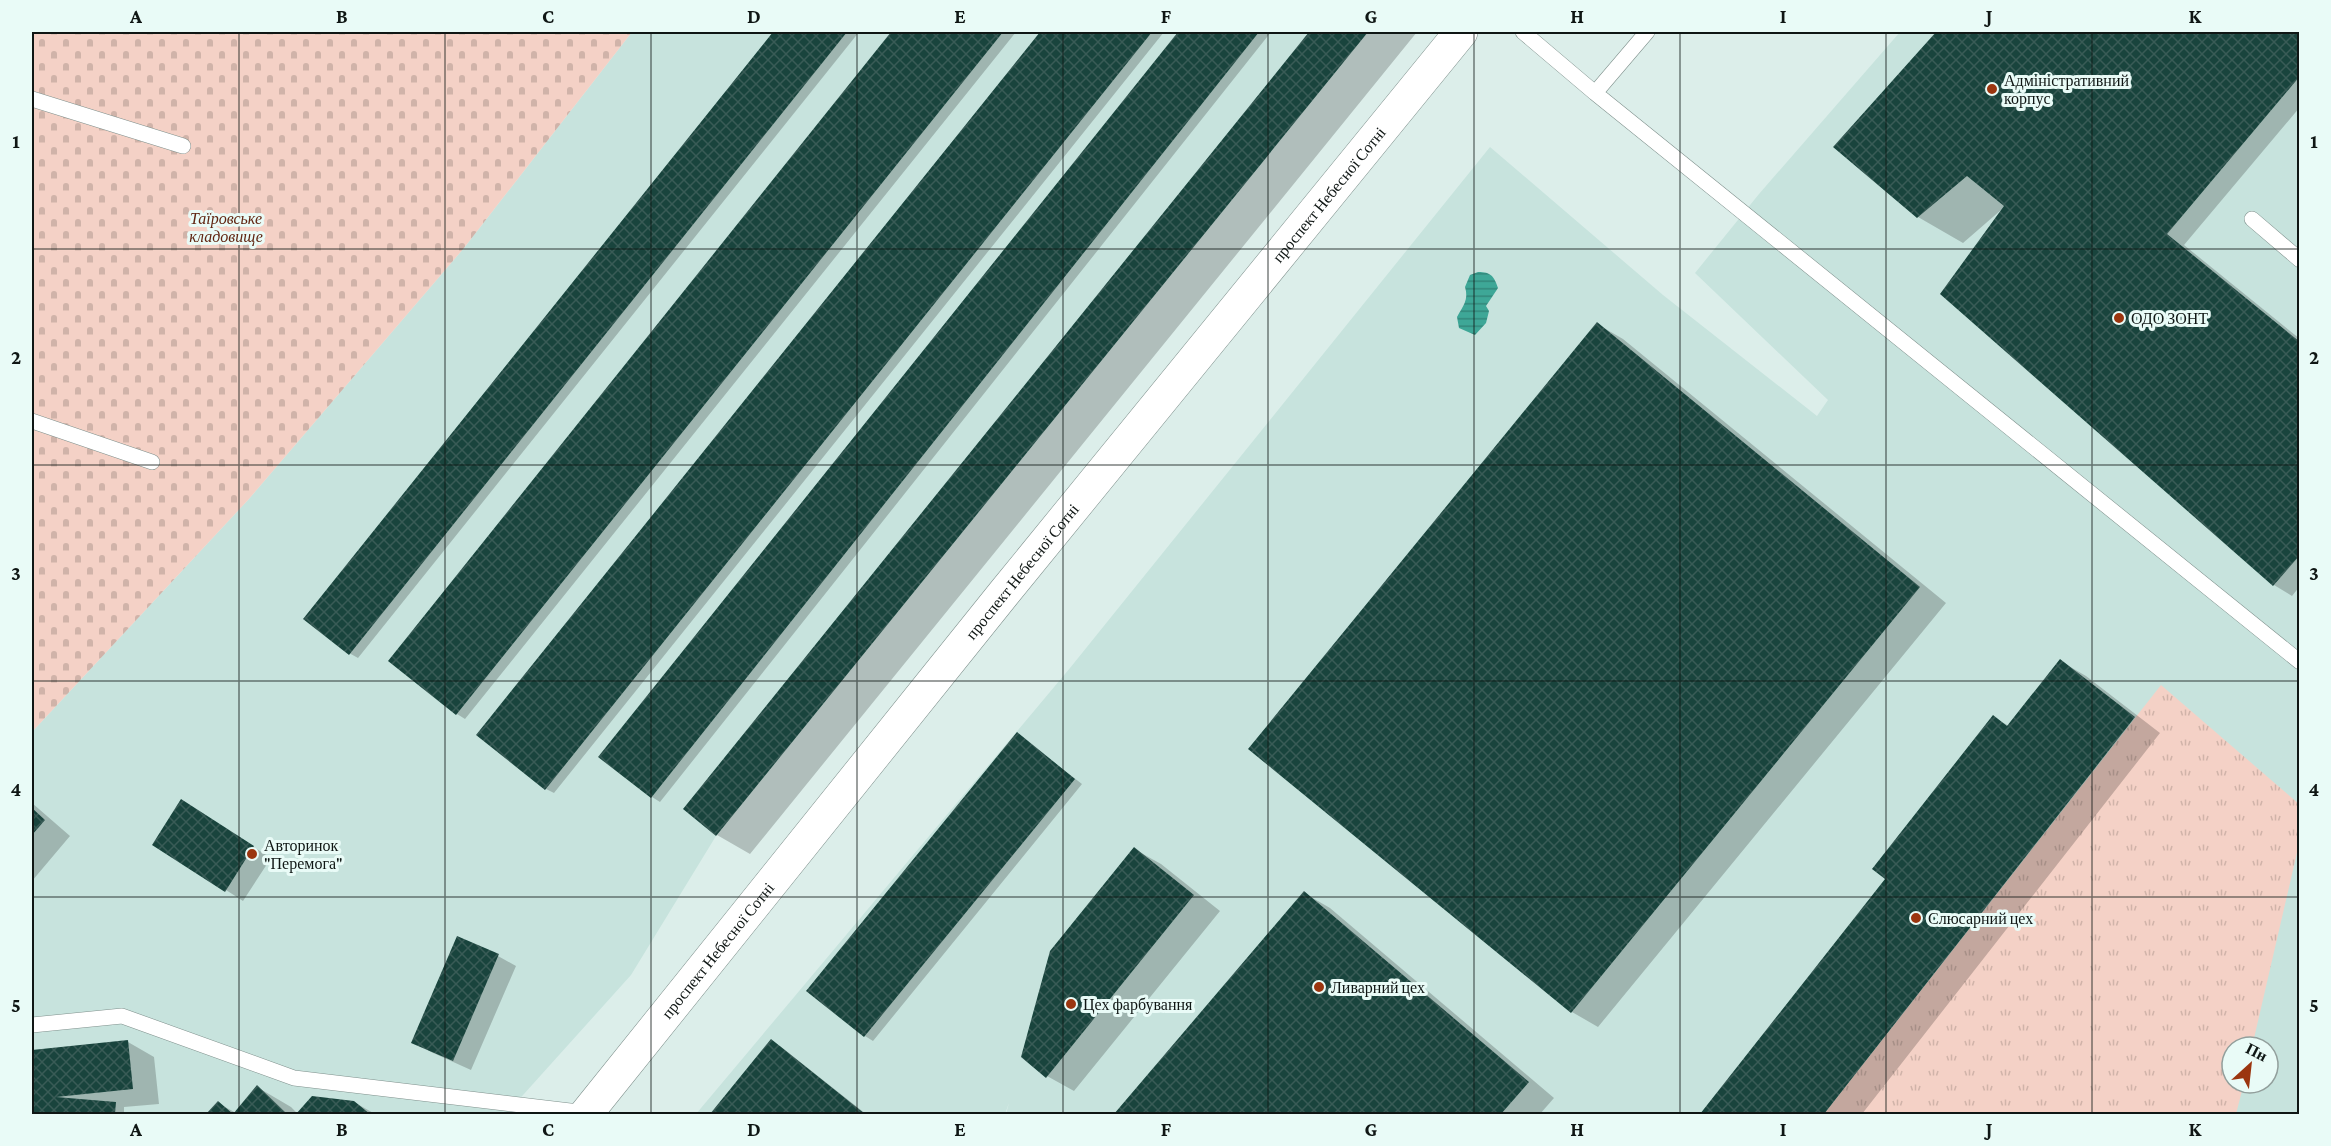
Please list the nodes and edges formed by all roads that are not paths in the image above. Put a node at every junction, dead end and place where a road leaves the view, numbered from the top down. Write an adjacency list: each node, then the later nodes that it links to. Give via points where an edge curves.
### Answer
1 (1461, 32): 13 (main road, проспект Небесної Сотні)
2 (1523, 32): 4 (lane)
3 (1647, 32): 4 (lane)
4 (1595, 93): 11 (lane)
5 (32, 99): 6 (lane)
6 (183, 146)
7 (2252, 219): 8 (lane)
8 (2300, 260)
9 (32, 421): 10 (lane)
10 (152, 462)
11 (2300, 662)
12 (32, 1025): 13 (lane, via 122,1016 294,1078)
13 (586, 1114)

